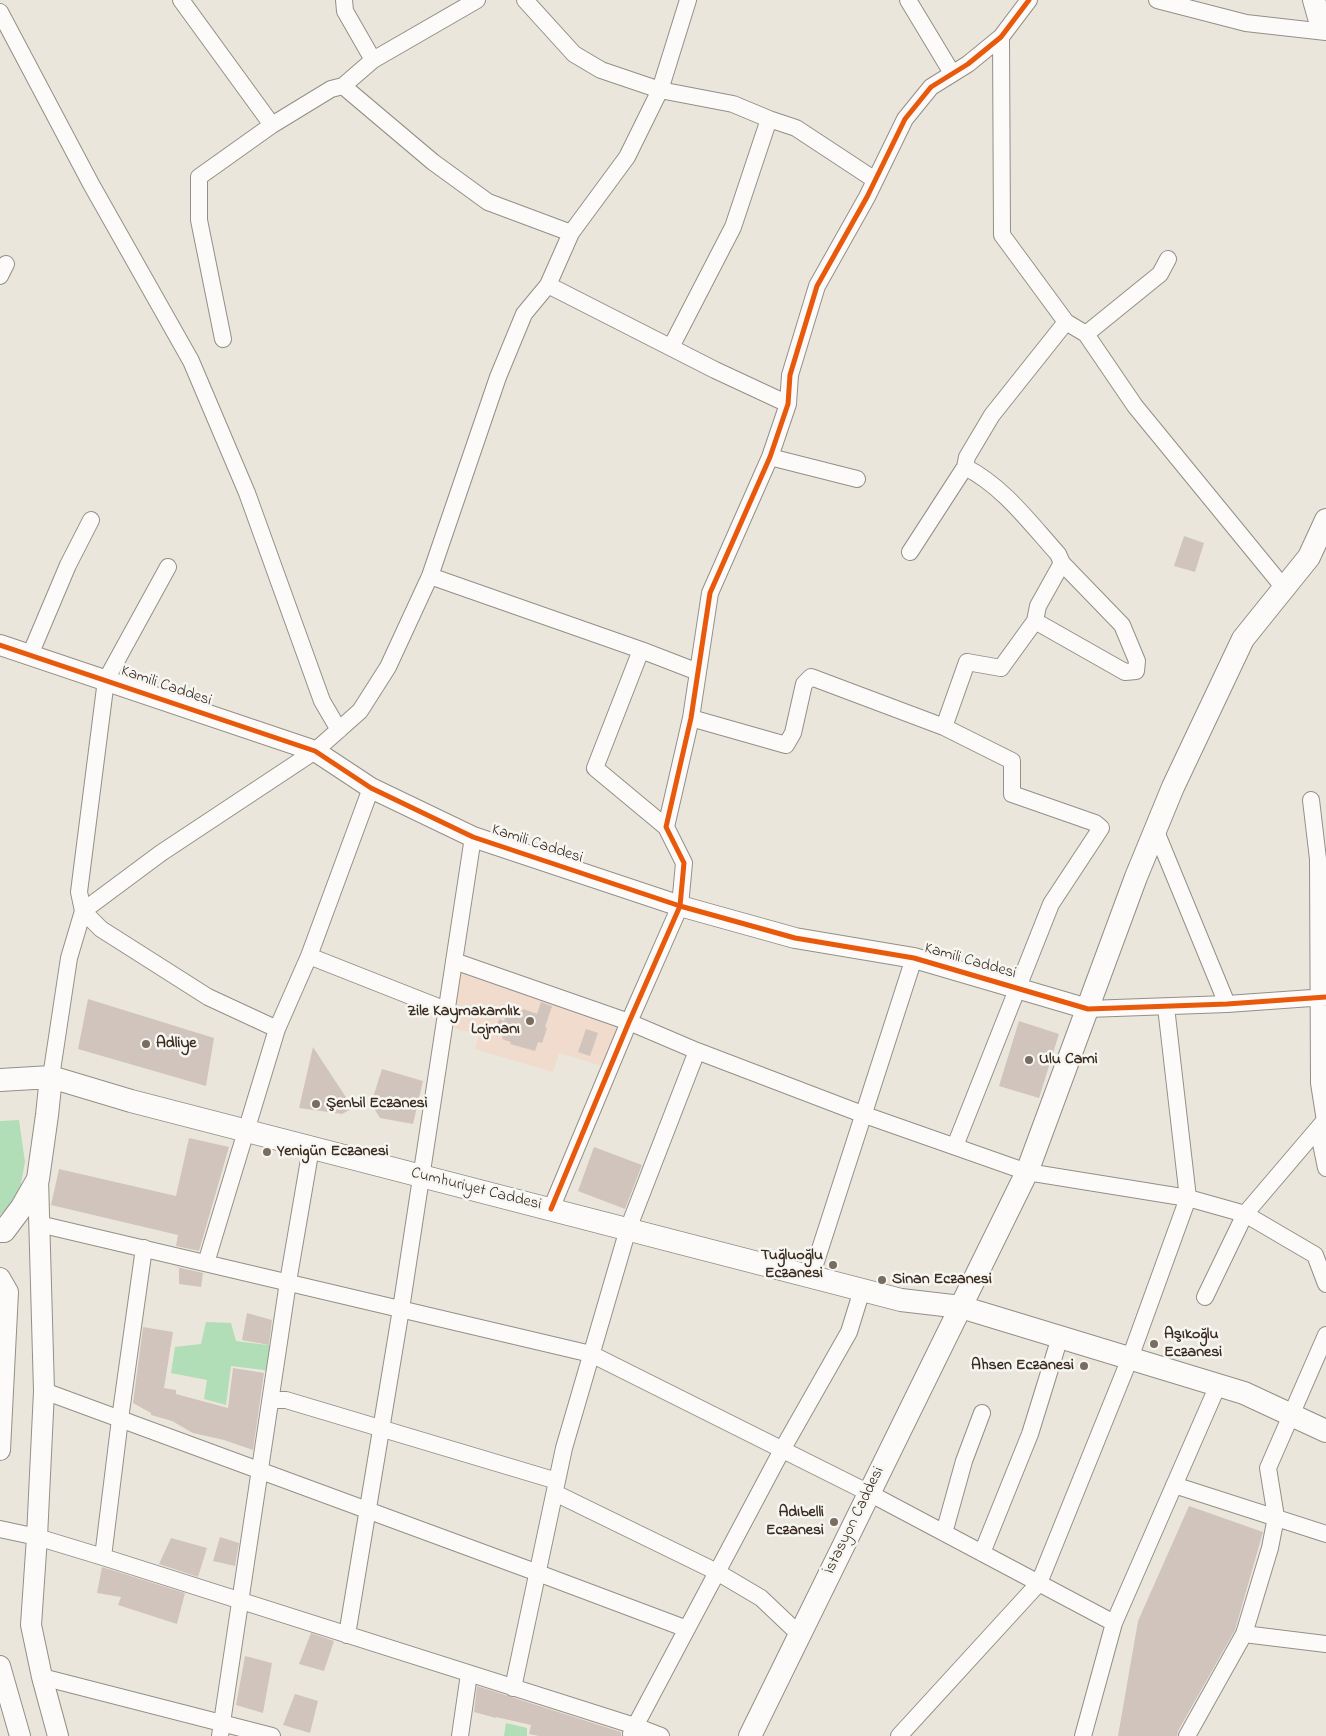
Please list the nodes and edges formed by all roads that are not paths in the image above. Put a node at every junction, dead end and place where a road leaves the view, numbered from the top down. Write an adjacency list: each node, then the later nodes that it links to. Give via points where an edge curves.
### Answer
1 (344, 0): 14 (street, via 345,11)
2 (477, 0): 14 (street)
3 (525, 0): 17 (street, via 574,54 600,70)
4 (688, 0): 17 (street)
5 (908, 0): 15 (street)
6 (1029, 0): 13 (street)
7 (1157, 0): 12 (street, via 1246,23)
8 (1314, 0): 11 (main road, via 1320,21)
9 (183, 1): 19 (street)
10 (0, 12): 47 (street, via 91,184 191,361 247,494 322,701)
11 (1326, 25)
12 (1326, 32)
13 (1001, 37): 15 (street); 24 (street, via 1002,235)
14 (373, 60): 16 (street)
15 (952, 73): 20 (street, via 931,86 905,119)
16 (343, 86): 19 (street, via 331,89); 21 (street, via 433,162 488,202)
17 (660, 90): 18 (street, via 733,104); 21 (street, via 627,157)
18 (769, 119): 20 (street, via 796,128); 27 (street, via 733,227)
19 (272, 125): 26 (street, via 199,177 199,220)
20 (875, 180): 28 (street, via 817,286 790,375)
21 (571, 233): 23 (street)
22 (1168, 258): 25 (street, via 1160,274)
23 (548, 285): 27 (street); 37 (street, via 524,314 498,377)
24 (1066, 322): 25 (street); 30 (street, via 992,415)
25 (1086, 334): 38 (street, via 1135,406)
26 (223, 339)
27 (671, 347): 28 (street)
28 (788, 404): 29 (street)
29 (770, 457): 31 (street); 43 (street, via 710,593)
30 (965, 467): 34 (street); 35 (street, via 980,474 1016,507 1058,554)
31 (857, 480)
32 (91, 520): 42 (street)
33 (1326, 520): 38 (main road, İstasyon Caddesi, via 1309,557)
34 (910, 552)
35 (1062, 563): 39 (street, via 1038,606); 39 (street, via 1122,625 1138,661 1136,671 1125,672)
36 (168, 568): 44 (street)
37 (430, 576): 41 (street); 47 (street, via 388,666 360,711)
38 (1284, 588): 52 (main road, İstasyon Caddesi, via 1243,639)
39 (1035, 621): 46 (street, via 1002,668 967,662)
40 (0, 645): 42 (street, Kamili Caddesi)
41 (641, 650): 43 (street); 51 (street, via 595,768)
42 (30, 655): 44 (street, Kamili Caddesi)
43 (698, 672): 45 (street)
44 (106, 680): 48 (street, Kamili Caddesi); 55 (street, via 79,892)
45 (691, 718): 46 (street, via 786,745 793,733 804,684 811,677); 51 (street)
46 (944, 727): 59 (street, via 1012,761 1012,794 1095,823 1101,828 1051,904)
47 (339, 730): 48 (street)
48 (315, 751): 49 (street, Kamili Caddesi); 55 (street, via 161,853)
49 (371, 788): 53 (street, Kamili Caddesi); 56 (street)
50 (1311, 800): 60 (street, via 1318,859)
51 (666, 827): 54 (street, via 684,863)
52 (1155, 829): 61 (street); 63 (main road, İstasyon Caddesi)
53 (473, 837): 54 (street, Kamili Caddesi); 58 (street)
54 (680, 906): 57 (street, Kamili Caddesi, via 795,938); 65 (street)
55 (83, 911): 66 (street, via 101,929 208,997); 68 (street, via 69,958)
56 (308, 956): 64 (street); 66 (street)
57 (914, 958): 59 (street, Kamili Caddesi); 70 (street)
58 (454, 961): 64 (street); 65 (street)
59 (1018, 989): 63 (street, Kamili Caddesi); 73 (street)
60 (1322, 997): 61 (street); 71 (street, via 1319,1083)
61 (1227, 1004): 62 (street)
62 (1166, 1007): 63 (street); 79 (street)
63 (1088, 1009): 76 (main road, İstasyon Caddesi)
64 (446, 1010): 77 (street)
65 (629, 1022): 67 (street); 80 (street)
66 (278, 1029): 72 (street)
67 (696, 1051): 70 (street); 83 (street)
68 (51, 1077): 69 (main road); 72 (main road, Cumhuriyet Caddesi, via 131,1102); 78 (main road)
69 (0, 1080)
70 (862, 1114): 73 (street); 87 (street)
71 (1323, 1123): 75 (street); 81 (street)
72 (247, 1131): 74 (main road, Cumhuriyet Caddesi); 86 (street)
73 (955, 1146): 76 (street)
74 (311, 1148): 77 (main road, Cumhuriyet Caddesi); 89 (street)
75 (1326, 1168)
76 (1027, 1172): 79 (street); 93 (main road, İstasyon Caddesi)
77 (421, 1176): 80 (main road, Cumhuriyet Caddesi); 94 (street)
78 (38, 1179): 82 (street); 84 (main road, via 22,1207 4,1231)
79 (1188, 1198): 81 (street); 98 (street)
80 (552, 1209): 83 (main road, Cumhuriyet Caddesi)
81 (1245, 1214): 90 (street, via 1315,1254); 92 (street)
82 (39, 1224): 85 (street); 100 (street)
83 (628, 1229): 87 (main road, Cumhuriyet Caddesi); 97 (street)
84 (0, 1231)
85 (144, 1248): 86 (street); 104 (street)
86 (206, 1263): 89 (street)
87 (811, 1277): 91 (main road, Cumhuriyet Caddesi)
88 (0, 1278): 107 (street, via 8,1292)
89 (288, 1282): 94 (street); 101 (street)
90 (1326, 1284)
91 (862, 1290): 93 (main road, Cumhuriyet Caddesi, via 901,1300); 108 (street, via 849,1332)
92 (1206, 1297)
93 (961, 1307): 96 (main road, Cumhuriyet Caddesi); 112 (main road, İstasyon Caddesi)
94 (401, 1309): 97 (street); 105 (street)
95 (1326, 1335): 103 (street)
96 (1060, 1337): 98 (main road, Cumhuriyet Caddesi); 119 (street, via 1030,1434)
97 (592, 1354): 108 (street); 111 (street)
98 (1130, 1358): 99 (main road, Cumhuriyet Caddesi); 123 (street)
99 (1218, 1385): 103 (main road, Cumhuriyet Caddesi); 110 (street)
100 (44, 1391): 104 (street); 118 (street)
101 (272, 1400): 105 (street, via 286,1400); 109 (street)
102 (982, 1414): 116 (street, via 964,1461)
103 (1292, 1415): 106 (main road, Cumhuriyet Caddesi); 114 (street, via 1268,1468)
104 (120, 1419): 109 (street); 120 (street)
105 (381, 1428): 111 (street); 113 (street)
106 (1326, 1431)
107 (0, 1450)
108 (782, 1450): 112 (street); 122 (street)
109 (261, 1472): 113 (street); 124 (street)
110 (1174, 1485): 114 (street); 125 (street)
111 (556, 1487): 121 (street); 122 (street)
112 (869, 1494): 116 (street); 129 (main road, İstasyon Caddesi)
113 (368, 1510): 121 (street); 128 (street)
114 (1276, 1517): 117 (street); 127 (street)
115 (0, 1529): 118 (street)
116 (944, 1533): 119 (street)
117 (1326, 1534)
118 (37, 1538): 120 (street); 133 (street, via 31,1625)
119 (982, 1553): 123 (street)
120 (103, 1557): 124 (street)
121 (538, 1572): 126 (street); 134 (street)
122 (717, 1572): 126 (street); 129 (street, via 760,1598)
123 (1039, 1583): 125 (street); 143 (street)
124 (240, 1600): 128 (street); 135 (street)
125 (1114, 1623): 144 (street)
126 (687, 1629): 136 (street)
127 (1244, 1634): 130 (street); 145 (street)
128 (348, 1635): 132 (street)
129 (800, 1635): 142 (main road, İstasyon Caddesi)
130 (1326, 1644)
131 (0, 1666): 137 (street)
132 (470, 1674): 134 (street); 140 (street)
133 (42, 1677): 135 (street); 138 (street)
134 (513, 1688): 136 (street)
135 (221, 1730): 139 (street)
136 (632, 1731): 141 (street)
137 (20, 1736)
138 (58, 1736)
139 (272, 1736)
140 (460, 1736)
141 (661, 1736)
142 (750, 1736)
143 (899, 1736)
144 (1083, 1736)
145 (1187, 1736)

